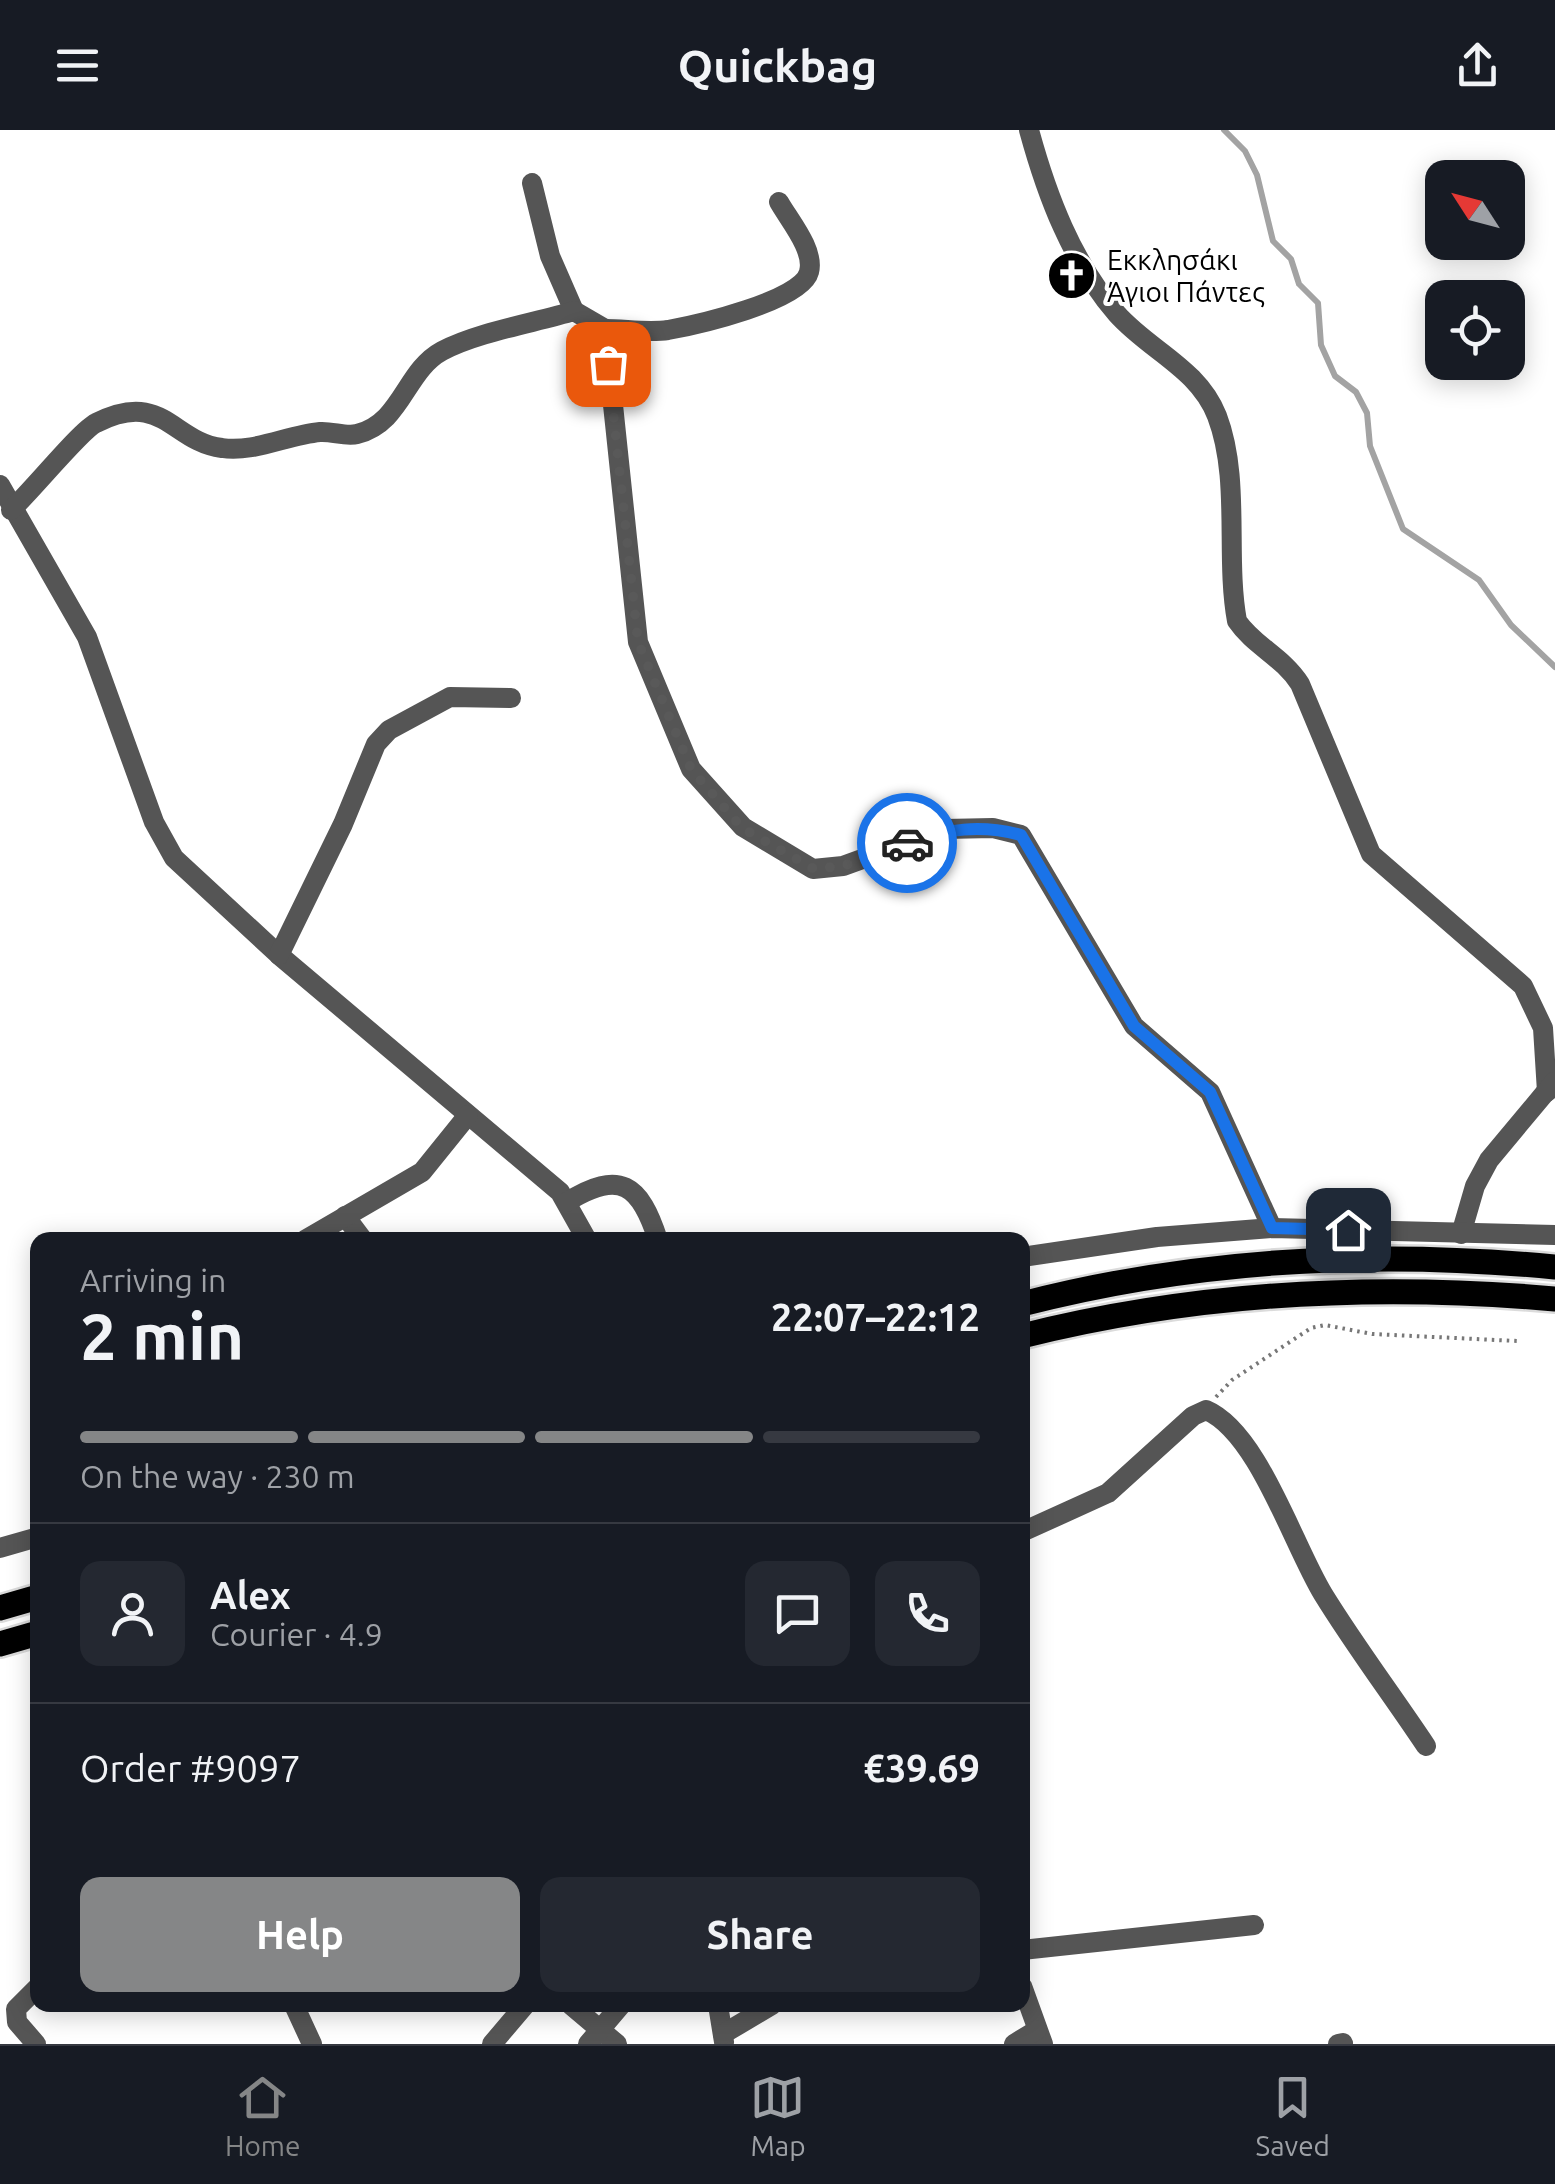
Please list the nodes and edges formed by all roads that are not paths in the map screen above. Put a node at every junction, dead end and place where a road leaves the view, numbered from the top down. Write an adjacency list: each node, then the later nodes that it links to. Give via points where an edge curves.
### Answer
1 (1029, 130): 10 (street, via 1045,188 1078,258 1118,316 1202,386 1218,418 1237,621 1300,684 1371,854 1524,986 1543,1028)
2 (532, 183): 4 (street, via 550,256)
3 (778, 202): 5 (street, via 810,258 809,276 798,287 767,303 665,330)
4 (574, 311): 5 (street); 7 (street, via 443,351 416,371 381,423 356,435 322,432 229,450 151,414 126,410 91,425)
5 (605, 329): 14 (street, via 638,642 691,769 742,828 814,869 843,866 945,829 1021,835 1134,1026 1210,1092)
6 (0, 485): 7 (street)
7 (11, 510): 9 (street, via 86,637 162,840)
8 (511, 698): 9 (street, via 450,698 389,730 376,744)
9 (278, 955): 11 (street)
10 (1551, 1086): 19 (street, via 1489,1160)
11 (468, 1115): 12 (street); 13 (street, via 422,1172)
12 (567, 1202): 17 (street); 18 (street, via 604,1183 626,1187 648,1208)
13 (345, 1216): 15 (street); 16 (street)
14 (1272, 1228): 19 (street); 21 (street)
15 (318, 1232)
16 (357, 1232)
17 (583, 1232)
18 (656, 1232)
19 (1461, 1234): 20 (street)
20 (1555, 1236)
21 (1030, 1256)
22 (1555, 1267): 24 (main road, via 1455,1260 1277,1263 1160,1276)
23 (1555, 1299): 25 (main road, via 1403,1291 1278,1294 1169,1306)
24 (1030, 1302)
25 (1030, 1334)
26 (1030, 1528): 33 (street, via 1108,1493 1206,1410 1229,1424 1254,1460 1323,1594)
27 (30, 1539): 28 (street)
28 (0, 1548)
29 (30, 1599): 30 (main road)
30 (0, 1608)
31 (30, 1635): 32 (main road)
32 (0, 1644)
33 (1426, 1746)
34 (1254, 1926): 35 (street)
35 (1030, 1949)
36 (30, 1995): 47 (street, via 16,2010 17,2022)
37 (1030, 2009): 45 (street)
38 (297, 2012): 48 (street)
39 (519, 2012): 49 (street)
40 (576, 2012): 44 (street)
41 (615, 2012): 44 (street)
42 (719, 2012): 46 (street)
43 (762, 2012): 46 (street)
44 (594, 2037): 50 (street)
45 (1040, 2037): 51 (street)
46 (724, 2039)
47 (36, 2044)
48 (312, 2044)
49 (492, 2044)
50 (617, 2044)
51 (1014, 2044)

